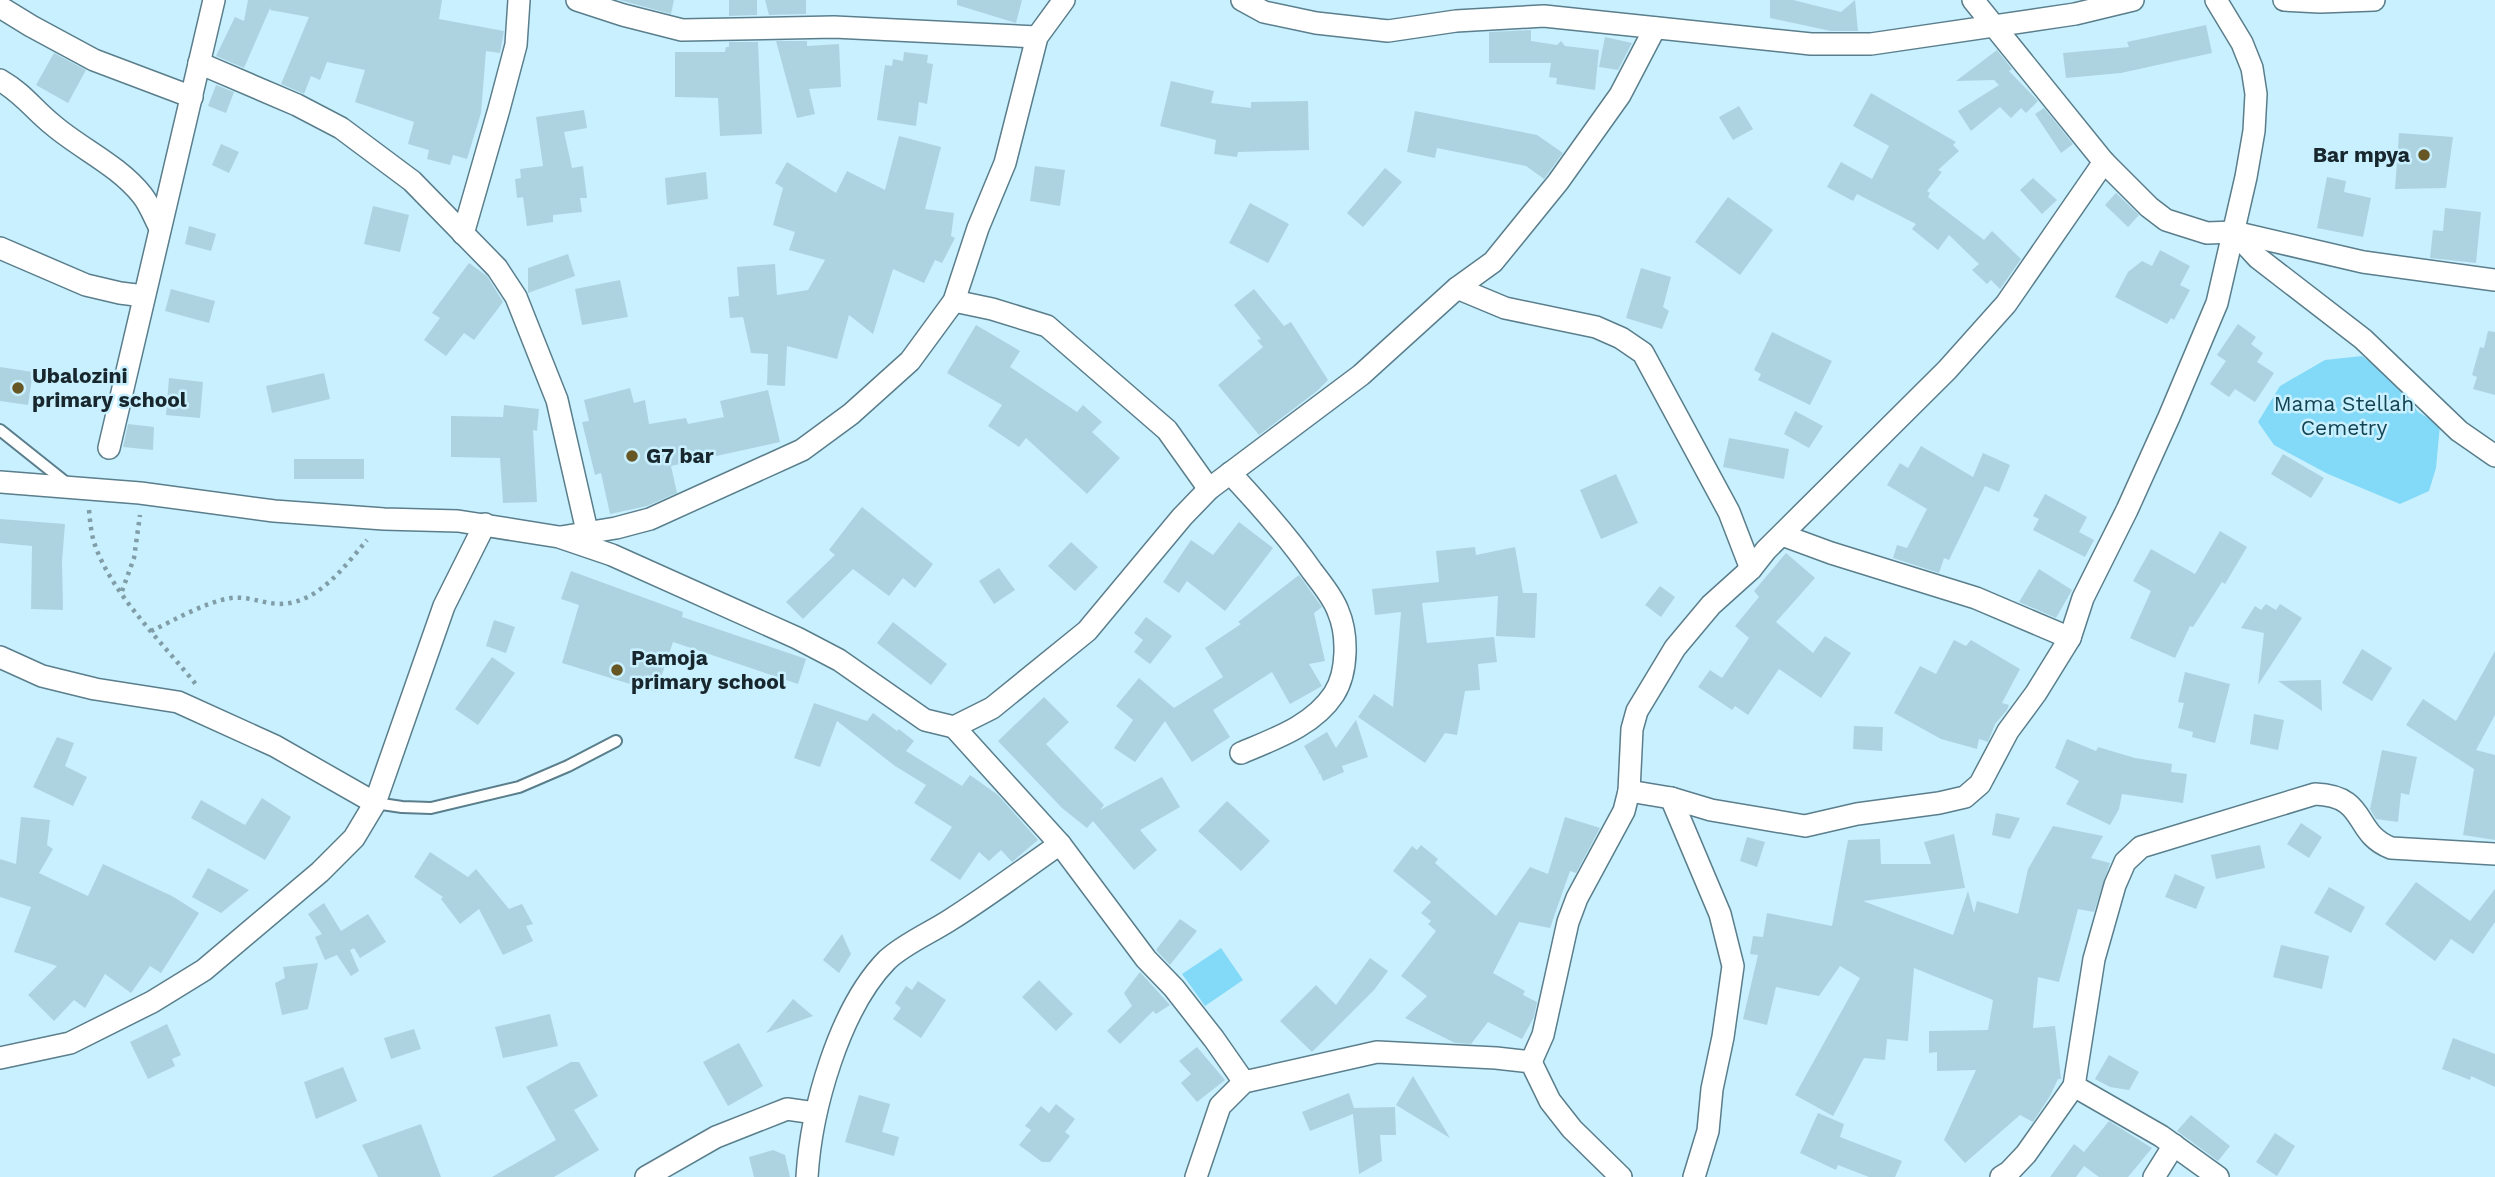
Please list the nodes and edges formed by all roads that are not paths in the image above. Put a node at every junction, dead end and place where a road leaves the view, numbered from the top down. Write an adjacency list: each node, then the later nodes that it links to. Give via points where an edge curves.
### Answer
1 (214, 0): 16 (street)
2 (519, 0): 22 (street, via 516,45)
3 (577, 0): 15 (street, via 682,30 834,27)
4 (1064, 0): 15 (street)
5 (1242, 0): 12 (street, via 1264,12 1388,31)
6 (1973, 0): 13 (street)
7 (2133, 0): 13 (street)
8 (2216, 0): 21 (street, via 2242,43 2256,94 2255,131)
9 (2284, 0): 10 (street)
10 (2374, 0)
11 (0, 7): 18 (street, via 94,60)
12 (1544, 8): 14 (street)
13 (1992, 26): 14 (street, via 1871,44 1811,44); 19 (street)
14 (1655, 29): 25 (street, via 1620,95 1558,182 1493,262)
15 (1037, 37): 27 (street, via 1005,163)
16 (199, 63): 18 (street); 22 (street, via 341,128 412,181)
17 (0, 80): 20 (street, via 131,184)
18 (192, 97): 20 (street)
19 (2105, 162): 21 (street, via 2166,220 2207,233); 37 (street, via 2006,304 1947,370)
20 (160, 229): 26 (street)
21 (2234, 232): 24 (street, via 2363,262); 30 (street, via 2258,258 2363,339 2459,431); 40 (street, via 2217,303 2083,598)
22 (463, 234): 36 (street, via 509,285 540,354 557,400)
23 (0, 248): 26 (street, via 86,285)
24 (2495, 280)
25 (1457, 288): 31 (street, via 1361,375); 39 (street, via 1505,308 1596,327 1643,353 1729,512)
26 (144, 296): 29 (street)
27 (954, 301): 34 (street, via 1047,326 1159,422); 36 (street, via 910,360 851,414 802,450 650,519)
28 (0, 430): 33 (lane)
29 (109, 448)
30 (2495, 456)
31 (1230, 472): 34 (street); 44 (street, via 1320,582 1338,611 1345,650 1340,680 1325,704 1285,735)
32 (0, 482): 33 (street)
33 (79, 489): 35 (street, via 274,511)
34 (1209, 489): 42 (street, via 1087,631 992,708)
35 (485, 524): 38 (street); 47 (street, via 444,606)
36 (587, 531): 38 (street)
37 (1782, 535): 39 (street); 40 (street, via 1976,598)
38 (559, 537): 42 (street, via 612,555 797,638 839,660 925,720)
39 (1751, 569): 45 (street, via 1711,605 1675,648 1637,711)
40 (2070, 638): 46 (street, via 1980,784 1965,797 1805,825 1711,810)
41 (0, 657): 47 (street, via 43,676 94,689 178,702 275,746)
42 (954, 727): 48 (street)
43 (615, 741): 47 (lane, via 519,786 431,808)
44 (1241, 753)
45 (1629, 791): 46 (street); 51 (street, via 1568,922 1543,1035)
46 (1671, 798): 60 (street, via 1720,914 1732,966 1709,1131)
47 (375, 803): 50 (street, via 354,838 320,872 204,970 70,1044)
48 (1060, 844): 52 (street); 54 (street, via 888,959 862,991 842,1030)
49 (2495, 854): 53 (street, via 2391,848 2376,839 2344,800 2315,794 2141,846 2125,862 2115,885 2094,959)
50 (0, 1058)
51 (1531, 1062): 52 (street, via 1377,1052); 59 (street, via 1550,1101)
52 (1244, 1083): 58 (street, via 1220,1106)
53 (2074, 1086): 55 (street); 61 (street, via 2026,1154)
54 (815, 1113): 56 (street, via 787,1110 716,1137); 57 (street)
55 (2174, 1145): 62 (street); 63 (street)
56 (646, 1177)
57 (807, 1177)
58 (1196, 1177)
59 (1621, 1177)
60 (1694, 1177)
61 (2001, 1177)
62 (2154, 1177)
63 (2218, 1177)

